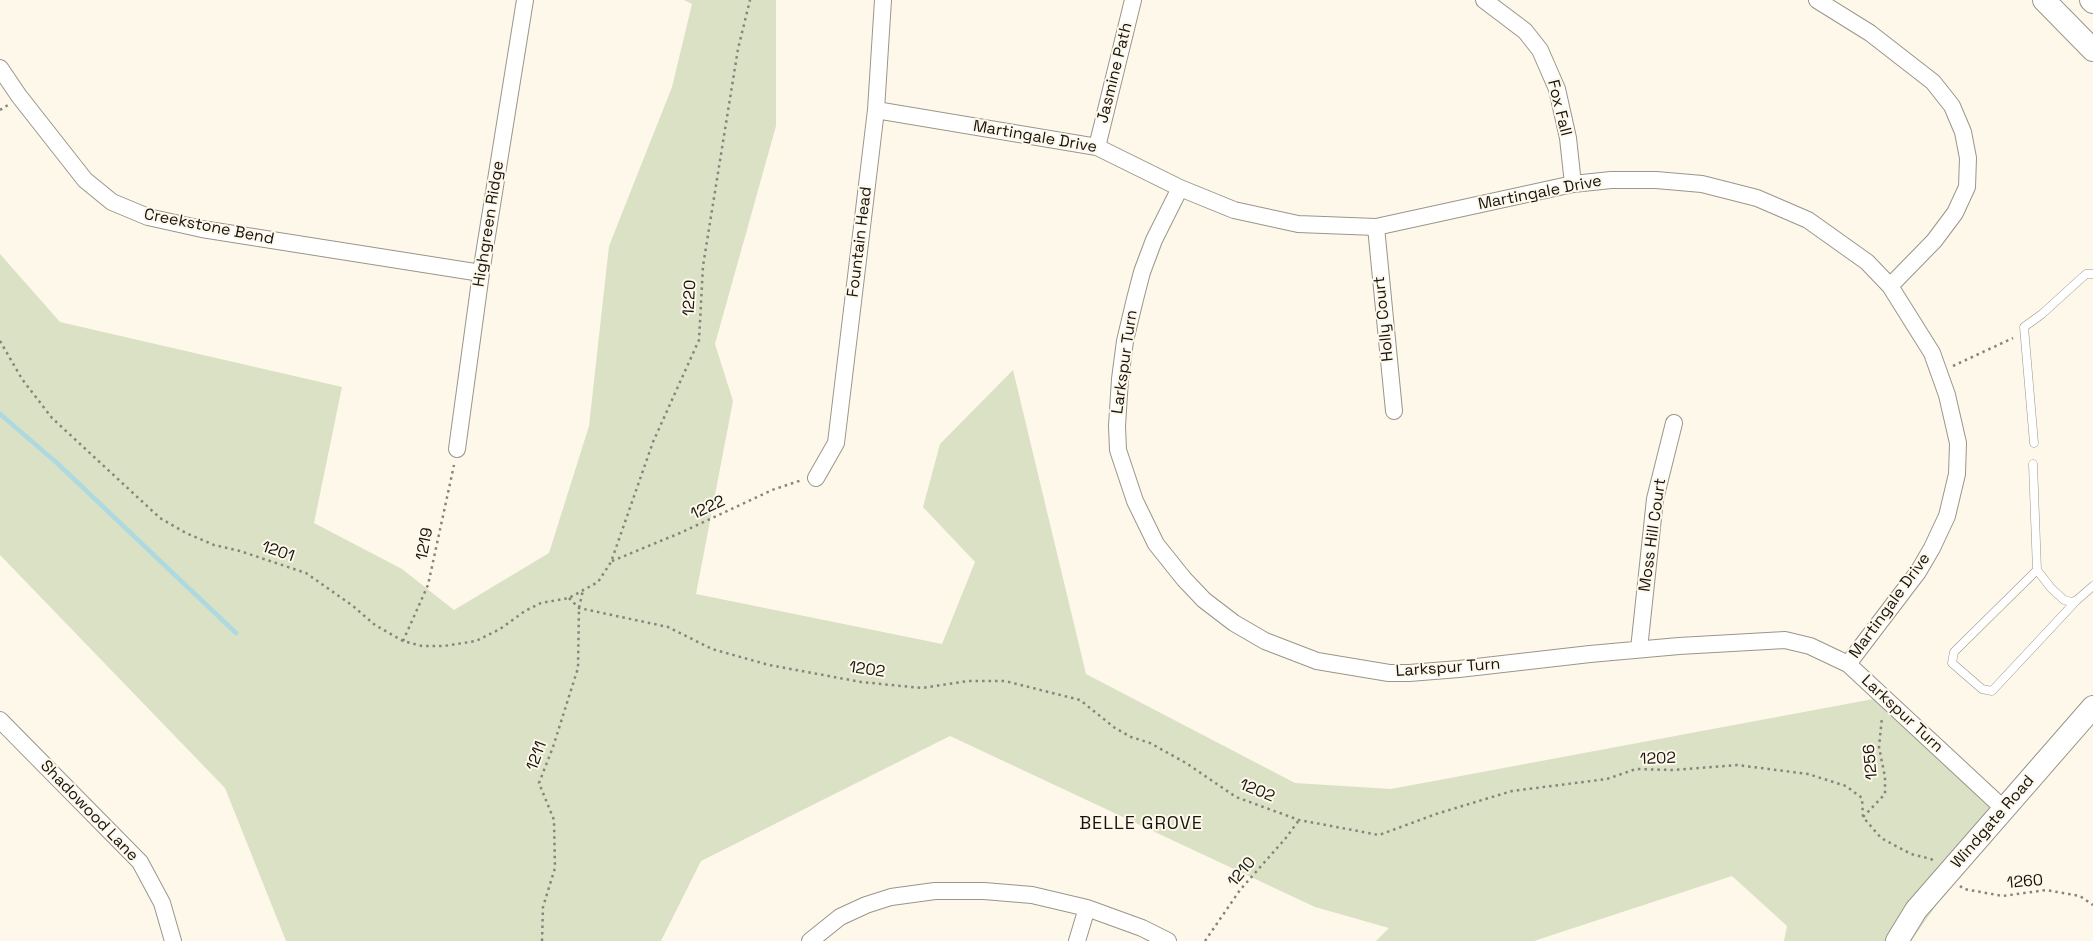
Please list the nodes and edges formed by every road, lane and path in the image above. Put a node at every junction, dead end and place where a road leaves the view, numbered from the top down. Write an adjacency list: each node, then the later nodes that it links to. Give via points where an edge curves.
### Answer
1 (525, 0): 15 (street, Highgreen Ridge)
2 (750, 0): 27 (path, 1220, via 738,49 703,266 699,340 653,442)
3 (883, 0): 10 (street, Fountain Head)
4 (1133, 0): 11 (street, Jasmine Path)
5 (1484, 0): 12 (street, Fox Fall, via 1525,31 1540,50 1557,89 1568,138)
6 (1817, 0): 17 (street, via 1870,34 1933,82 1952,106 1963,132 1968,158 1966,187 1956,213)
7 (2044, 0): 8 (street)
8 (2093, 50)
9 (0, 68): 15 (street, Creekstone Bend, via 85,180 112,202 148,217 202,229)
10 (876, 110): 11 (street, Martingale Drive); 26 (street, Fountain Head, via 836,443)
11 (1097, 147): 13 (street, Martingale Drive)
12 (1573, 184): 14 (street, Martingale Drive); 17 (street, Martingale Drive, via 1656,180 1702,184 1757,198 1808,220 1867,262)
13 (1180, 188): 14 (street, Martingale Drive, via 1234,210 1298,224); 36 (street, Larkspur Turn, via 1142,272 1125,341 1120,379 1118,450 1145,523 1167,560 1204,600 1234,623 1266,641 1317,661 1389,673 1459,669)
14 (1376, 226): 21 (street, Holly Court)
15 (481, 273): 24 (street, Highgreen Ridge)
16 (2093, 274): 18 (lane, via 2086,274 2024,327)
17 (1890, 286): 20 (street, Martingale Drive, via 1932,353)
18 (2024, 334): 20 (path); 23 (lane)
19 (0, 341): 35 (path, 1201, via 22,379 52,418 160,518 214,545 306,573 375,625)
20 (1940, 372): 37 (street, Martingale Drive, via 1958,443 1957,474 1947,516 1918,572)
21 (1394, 411)
22 (1674, 423): 36 (street, Moss Hill Court, via 1656,500)
23 (2034, 442)
24 (457, 449): 35 (path, 1219, via 428,584)
25 (2033, 464): 28 (lane)
26 (816, 478): 27 (path, 1222, via 795,481 772,490)
27 (611, 562): 29 (path, 1220)
28 (2037, 570): 33 (lane, via 2064,600); 33 (lane, via 1954,652 1952,663 1982,689 1992,691)
29 (598, 582): 31 (path, 1201)
30 (2093, 586): 33 (lane)
31 (583, 590): 32 (path, 1201); 34 (path, 1211)
32 (570, 598): 34 (path); 35 (path, 1201, via 541,603 476,641 444,646 422,646)
33 (2077, 600)
34 (579, 608): 43 (path, 1202, via 668,627 712,649 769,665 843,679 922,688 968,681 1005,681 1080,700 1115,728 1186,763 1236,797); 49 (path, 1211, via 578,668 539,783 554,820 555,868 543,907)
35 (404, 641)
36 (1639, 649): 37 (street, Larkspur Turn, via 1785,640 1810,646)
37 (1848, 664): 38 (street, Larkspur Turn)
38 (1884, 697): 41 (street, Larkspur Turn); 42 (path, 1256, via 1879,747 1885,794)
39 (2092, 709): 41 (street, Windgate Road)
40 (0, 720): 48 (street, Shadowood Lane, via 140,862 162,903)
41 (2004, 809): 54 (street, Windgate Road, via 1916,910)
42 (1864, 817): 43 (path, 1202, via 1862,798 1846,786 1808,774 1737,765 1636,770 1607,779 1512,791 1379,835); 44 (path, 1202, via 1881,838 1911,854)
43 (1299, 820): 53 (path, 1210, via 1240,890)
44 (1931, 859)
45 (1958, 883): 46 (path, 1260, via 1964,889 2003,896 2028,891 2055,891 2080,896)
46 (2093, 905)
47 (1087, 908): 50 (street, via 1032,895 984,891 914,893 866,905 840,917); 51 (street); 52 (street)
48 (173, 941)
49 (542, 941)
50 (810, 941)
51 (1077, 941)
52 (1168, 941)
53 (1205, 941)
54 (1897, 941)

